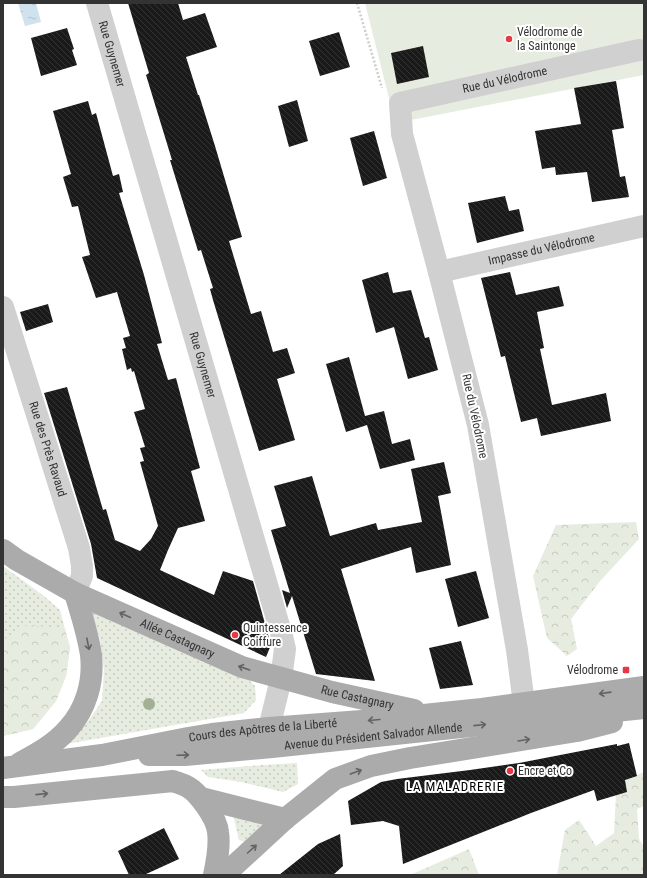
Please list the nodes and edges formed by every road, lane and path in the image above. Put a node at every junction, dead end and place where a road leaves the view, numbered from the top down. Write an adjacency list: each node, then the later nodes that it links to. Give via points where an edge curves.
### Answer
1 (97, 3): 10 (street, Rue Guynemer, via 282,636 285,649)
2 (357, 3): 4 (path)
3 (639, 50): 6 (street, Rue du Vélodrome, via 400,103 402,134)
4 (383, 90)
5 (644, 226): 6 (street, Impasse du Vélodrome)
6 (440, 272): 12 (street, Rue du Vélodrome, via 478,425)
7 (3, 307): 9 (street, Rue des Près Ravaud, via 79,548 82,576)
8 (3, 550): 9 (main road)
9 (76, 593): 10 (main road, Allée Castagnary, one-way to 9, via 242,667); 17 (main road, one-way to 17, via 91,656 92,675 84,706 67,730 55,741 35,755)
10 (282, 679): 14 (main road, Rue Castagnary); 16 (street, Rue Guynemer)
11 (644, 687): 12 (main road, one-way to 12)
12 (524, 704): 14 (main road, Cours des Apôtres de la Liberté)
13 (644, 708): 16 (main road, Avenue du Président Salvador Allende, one-way to 13)
14 (433, 714): 16 (main road, Cours des Apôtres de la Liberté, one-way to 16, via 375,720)
15 (644, 714): 20 (main road, one-way to 15, via 335,779 371,766 577,731)
16 (270, 737): 17 (main road, Cours des Apôtres de la Liberté, via 196,736 102,755)
17 (7, 768)
18 (3, 797): 19 (main road, one-way to 19, via 173,781 188,787)
19 (201, 798): 20 (main road); 21 (main road, via 218,830)
20 (285, 819): 22 (main road, one-way to 20)
21 (214, 875)
22 (224, 875)

